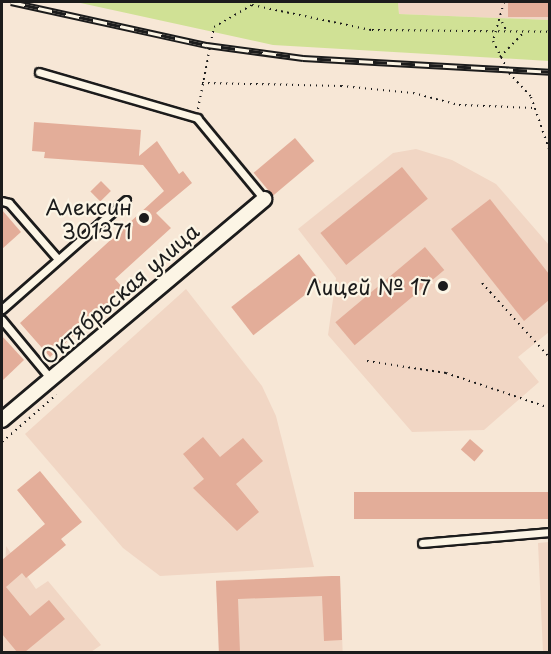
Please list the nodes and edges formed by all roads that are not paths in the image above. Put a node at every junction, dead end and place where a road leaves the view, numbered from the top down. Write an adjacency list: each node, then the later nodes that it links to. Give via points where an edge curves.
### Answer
1 (39, 72): 2 (lane, via 197,117)
2 (264, 199): 8 (street, Октябрьская улица)
3 (126, 200): 5 (lane)
4 (2, 201): 5 (lane, via 9,203)
5 (57, 258): 6 (lane)
6 (2, 309)
7 (2, 320): 8 (lane)
8 (51, 379): 9 (street, Октябрьская улица)
9 (2, 420)
10 (549, 532): 11 (lane)
11 (422, 543)

